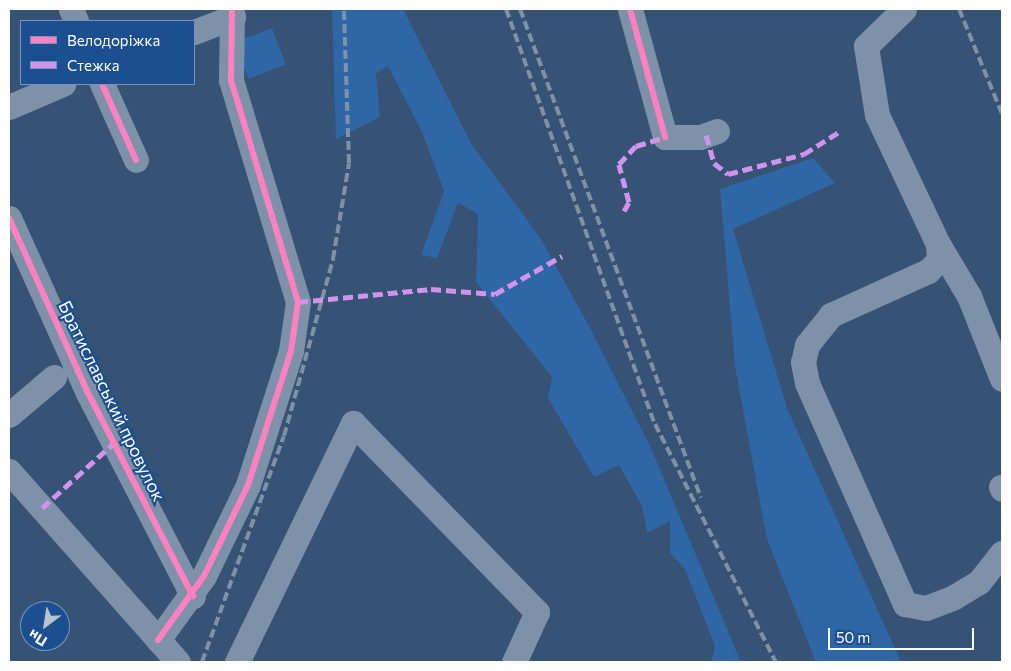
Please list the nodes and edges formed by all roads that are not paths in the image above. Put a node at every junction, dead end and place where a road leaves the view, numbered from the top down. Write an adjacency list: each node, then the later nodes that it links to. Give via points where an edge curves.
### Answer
1 (630, 9): 8 (street, via 665,136 700,137)
2 (904, 9): 11 (street, via 866,46 867,54 876,115)
3 (233, 13): 4 (street); 17 (street, via 231,80 298,302 291,351 248,485)
4 (195, 32)
5 (62, 85): 7 (street)
6 (102, 85): 9 (street)
7 (9, 106)
8 (717, 131)
9 (136, 160)
10 (9, 218): 17 (street, Братиславський провулок, via 87,391)
11 (938, 244): 13 (street, via 969,296); 16 (street, via 938,260 928,271 831,315 813,333 803,362 807,383 905,604 926,608 954,597 979,582)
12 (54, 377): 14 (street)
13 (1002, 379)
14 (9, 415)
15 (9, 471): 18 (street)
16 (1002, 553)
17 (193, 596): 18 (street)
18 (158, 640): 19 (street)
19 (178, 662)
20 (237, 662): 21 (street, via 353,423 537,612)
21 (514, 662)

